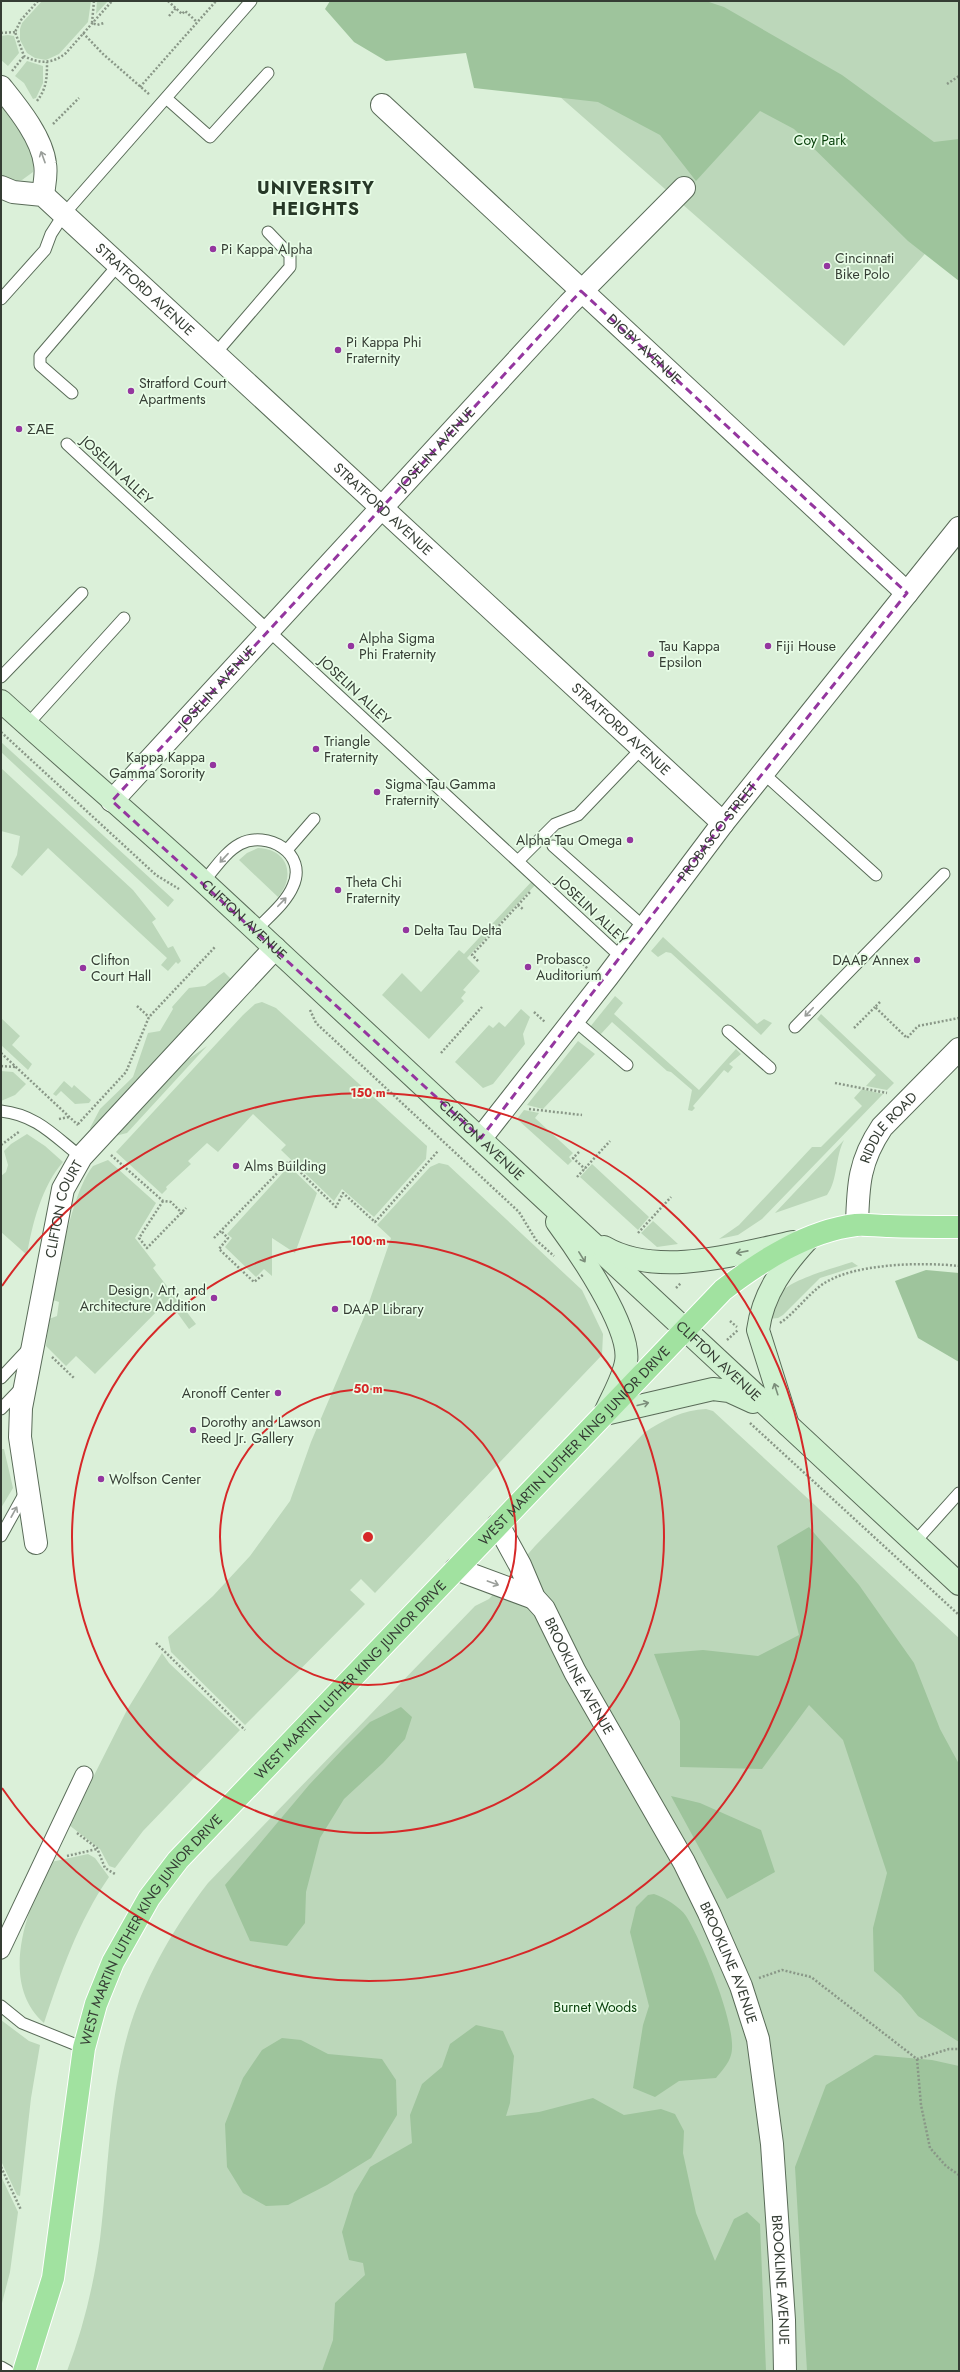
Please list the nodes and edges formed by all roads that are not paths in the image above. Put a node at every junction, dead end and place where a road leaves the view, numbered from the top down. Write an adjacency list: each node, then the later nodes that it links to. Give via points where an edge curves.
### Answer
1 (252, 1): 4 (lane)
2 (268, 73): 4 (lane, via 210,137)
3 (6, 80): 8 (street, one-way to 3, via 46,164 36,138 17,106)
4 (166, 98): 9 (lane)
5 (382, 105): 12 (street, DIGBY AVENUE)
6 (1, 187): 8 (street, via 13,192)
7 (684, 188): 12 (street, JOSELIN AVENUE)
8 (43, 195): 9 (street, STRATFORD AVENUE)
9 (64, 214): 11 (street, STRATFORD AVENUE); 13 (lane, via 50,234 45,250)
10 (268, 232): 14 (lane, via 290,255 290,266)
11 (119, 264): 14 (street, STRATFORD AVENUE); 15 (lane, via 40,356 40,365)
12 (582, 291): 17 (street, JOSELIN AVENUE); 20 (street, DIGBY AVENUE)
13 (1, 299)
14 (215, 354): 17 (street, STRATFORD AVENUE)
15 (72, 393)
16 (67, 444): 22 (lane, JOSELIN ALLEY)
17 (381, 507): 22 (street, JOSELIN AVENUE); 26 (street, STRATFORD AVENUE)
18 (959, 528): 20 (street, PROBASCO STREET)
19 (82, 592): 23 (lane)
20 (907, 593): 27 (street, PROBASCO STREET)
21 (124, 618): 25 (lane)
22 (269, 631): 28 (street, JOSELIN AVENUE); 33 (lane, JOSELIN ALLEY)
23 (1, 677)
24 (1, 701): 25 (main road, CLIFTON AVENUE)
25 (27, 725): 28 (main road, CLIFTON AVENUE)
26 (642, 748): 30 (street, STRATFORD AVENUE); 33 (lane, via 578,815 555,824)
27 (763, 773): 30 (street, PROBASCO STREET); 35 (lane)
28 (112, 802): 36 (main road, CLIFTON AVENUE)
29 (314, 818): 32 (lane)
30 (723, 823): 37 (street, PROBASCO STREET)
31 (553, 846): 37 (lane)
32 (287, 850): 36 (lane, one-way to 36, via 263,839 246,842 228,854); 38 (lane, one-way to 32, via 288,895 294,884 296,871 293,858)
33 (518, 861): 40 (lane, JOSELIN ALLEY)
34 (944, 874): 42 (lane, one-way to 42)
35 (876, 875)
36 (203, 882): 38 (main road, CLIFTON AVENUE)
37 (644, 927): 40 (street, PROBASCO STREET)
38 (256, 930): 39 (main road, CLIFTON AVENUE)
39 (275, 948): 48 (main road, CLIFTON AVENUE); 49 (street, CLIFTON COURT)
40 (621, 957): 41 (street, PROBASCO STREET)
41 (574, 1020): 45 (lane); 48 (street, PROBASCO STREET)
42 (795, 1027)
43 (728, 1031): 46 (lane)
44 (959, 1049): 51 (street, RIDDLE ROAD, via 882,1127 872,1142 861,1167)
45 (627, 1065)
46 (770, 1068)
47 (1, 1111): 49 (lane, via 32,1118)
48 (481, 1138): 50 (main road, CLIFTON AVENUE)
49 (81, 1157): 56 (street, CLIFTON COURT, via 63,1189)
50 (526, 1180): 53 (main road, CLIFTON AVENUE); 60 (main road, one-way to 60, via 573,1243 602,1290 622,1334 626,1362)
51 (857, 1225): 52 (main road, WEST MARTIN LUTHER KING JUNIOR DRIVE); 54 (main road, WEST MARTIN LUTHER KING JUNIOR DRIVE, via 827,1231)
52 (959, 1227)
53 (590, 1239): 54 (main road, one-way to 53, via 727,1255 662,1262 625,1257); 55 (main road, CLIFTON AVENUE)
54 (808, 1239): 55 (main road, WEST MARTIN LUTHER KING JUNIOR DRIVE, via 746,1273 724,1290); 61 (main road, one-way to 54, via 758,1330 760,1314 773,1286 782,1270)
55 (684, 1330): 60 (main road, WEST MARTIN LUTHER KING JUNIOR DRIVE); 61 (main road, CLIFTON AVENUE)
56 (35, 1341): 57 (lane); 58 (street, CLIFTON COURT)
57 (1, 1378)
58 (26, 1384): 59 (lane); 62 (street, CLIFTON COURT, via 21,1408 20,1437)
59 (1, 1409)
60 (605, 1414): 61 (main road, one-way to 61, via 713,1390 729,1391 748,1399); 64 (main road, WEST MARTIN LUTHER KING JUNIOR DRIVE)
61 (788, 1426): 67 (main road, CLIFTON AVENUE)
62 (27, 1488): 65 (lane, one-way to 62); 66 (street, CLIFTON COURT)
63 (959, 1493): 67 (lane)
64 (498, 1525): 68 (main road, WEST MARTIN LUTHER KING JUNIOR DRIVE); 70 (street, BROOKLINE AVENUE, via 520,1565)
65 (1, 1536)
66 (36, 1543)
67 (914, 1543): 69 (main road, CLIFTON AVENUE)
68 (456, 1569): 70 (street, one-way to 70); 74 (main road, WEST MARTIN LUTHER KING JUNIOR DRIVE, via 178,1860 149,1898 113,1962 96,2004)
69 (959, 1583)
70 (534, 1598): 78 (street, BROOKLINE AVENUE, via 544,1609 586,1692 684,1862 710,1913 743,1993 758,2039 772,2144)
71 (84, 1775): 72 (street)
72 (1, 1950)
73 (1, 2006): 74 (lane, via 22,2023)
74 (84, 2048): 77 (main road, WEST MARTIN LUTHER KING JUNIOR DRIVE, via 53,2278)
75 (1, 2367): 76 (lane)
76 (8, 2371)
77 (24, 2371)
78 (785, 2371)

